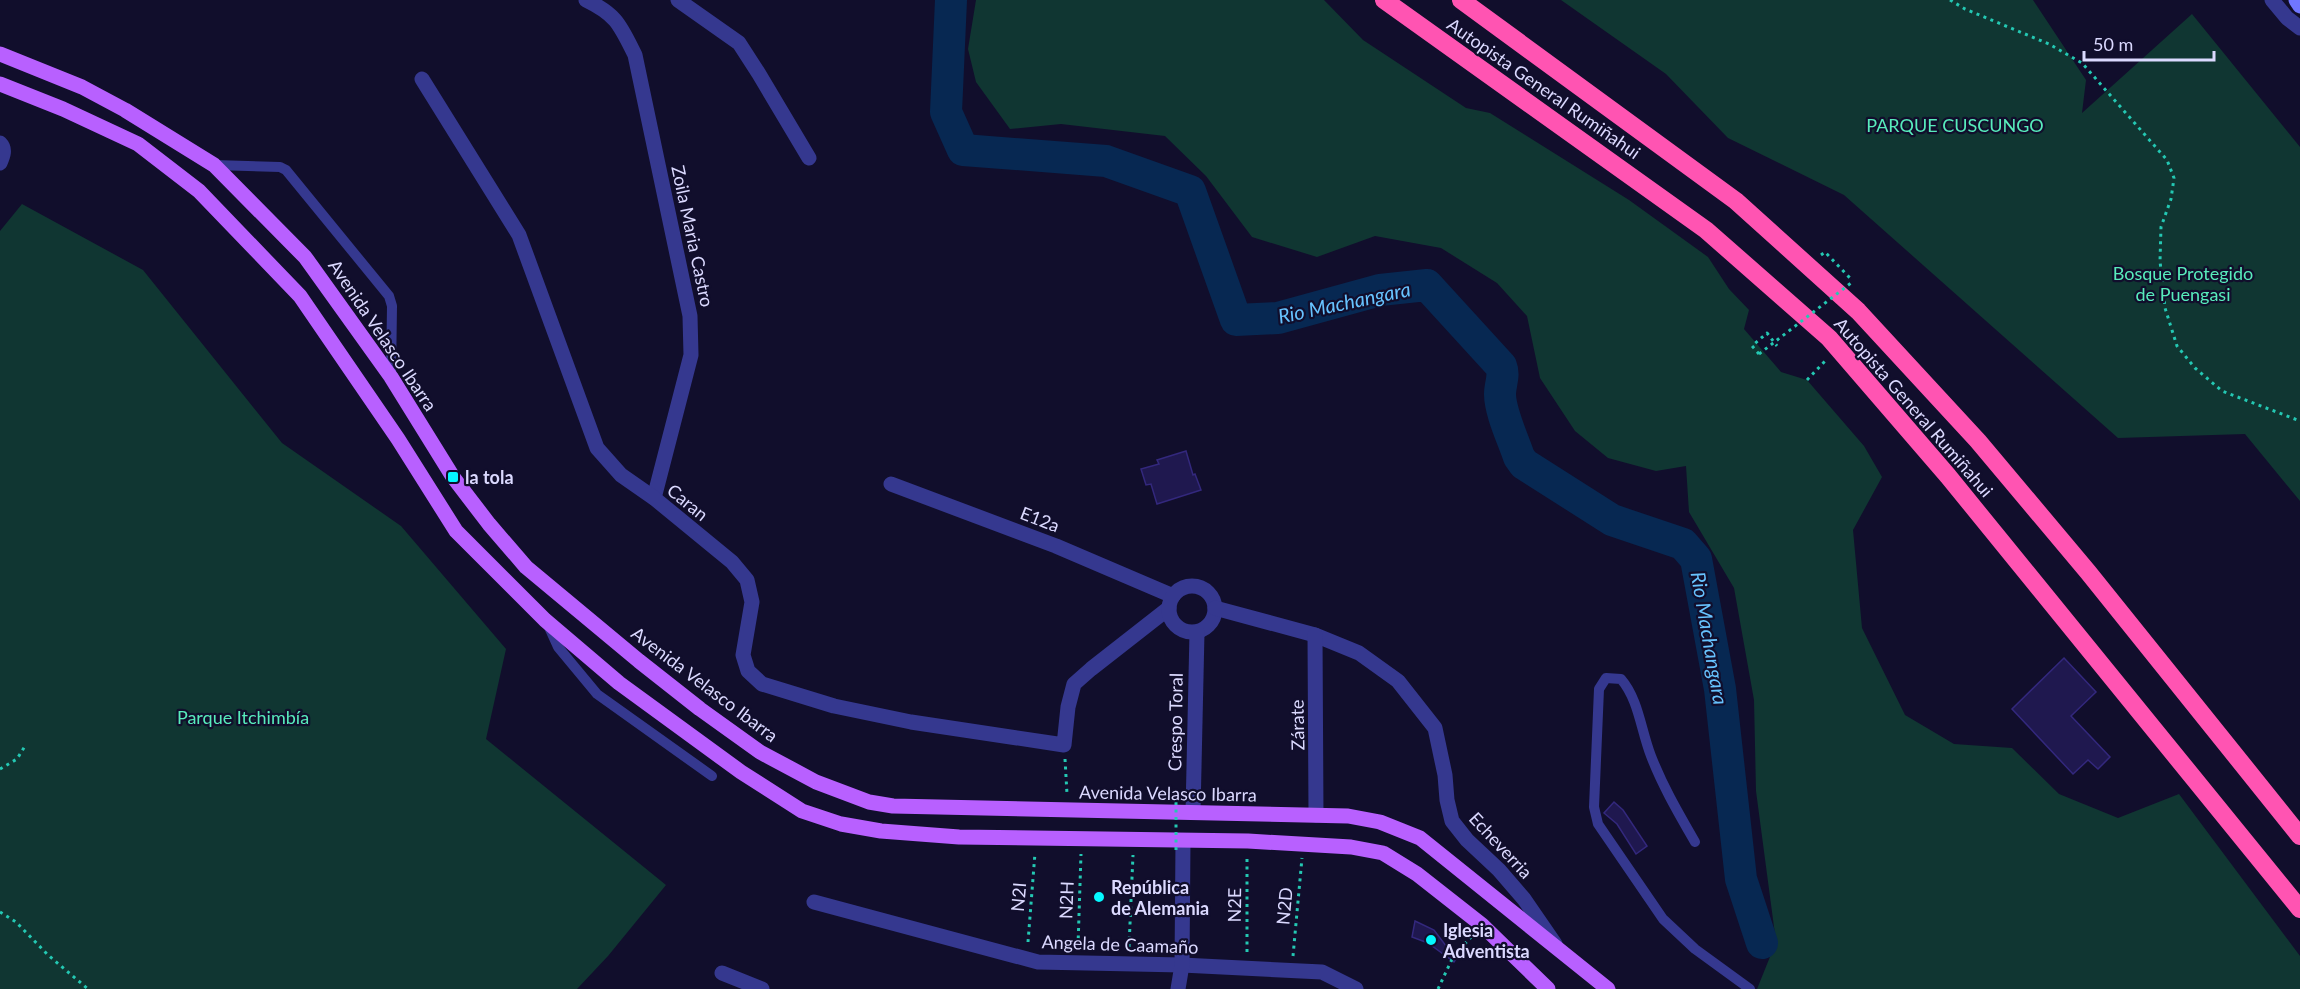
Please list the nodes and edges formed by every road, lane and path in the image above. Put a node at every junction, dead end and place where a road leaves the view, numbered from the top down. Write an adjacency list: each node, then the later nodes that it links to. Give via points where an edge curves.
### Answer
1 (586, 0): 26 (street, Zoila Maria Castro, via 607,10 621,26 635,55 690,316 691,355)
2 (678, 0): 14 (street, via 739,43)
3 (1384, 0): 19 (highway, Autopista General Rumiñahui, via 1706,230)
4 (1461, 0): 40 (highway, Autopista General Rumiñahui, via 1736,201 1858,311 2022,493)
5 (1950, 0): 23 (path, via 2082,63 2167,160 2174,178 2161,227 2160,261 2165,308 2176,346 2222,391)
6 (2271, 0): 9 (street)
7 (2295, 0): 8 (street)
8 (2300, 6)
9 (2300, 28)
10 (0, 54): 16 (main road, Avenida Velasco Ibarra, via 82,87)
11 (422, 79): 26 (street, Caran, via 519,235 597,448 621,475)
12 (0, 84): 24 (main road, via 138,144 199,191 300,296)
13 (0, 143): 15 (street, via 4,154)
14 (809, 158)
15 (0, 163)
16 (214, 165): 20 (main road, Avenida Velasco Ibarra, via 305,257); 20 (lane, via 286,170 389,296)
17 (1851, 283): 18 (path, bridge, via 1759,354 1752,346 1767,333)
18 (1777, 346)
19 (1837, 348): 21 (path); 49 (highway, Autopista General Rumiñahui, via 1948,476)
20 (391, 377): 22 (main road, Avenida Velasco Ibarra)
21 (1807, 380)
22 (417, 418): 24 (main road); 37 (main road, Avenida Velasco Ibarra, via 453,477 526,567 674,688 760,752 816,782 869,802)
23 (2300, 422)
24 (398, 439): 29 (main road, via 456,531)
25 (891, 484): 27 (street, E12a, via 1056,546)
26 (654, 498): 32 (street, Caran, via 732,562 747,580 752,602 743,655 748,672 762,684 834,706 911,722)
27 (1171, 602): 28 (street, via 1179,590 1194,586 1209,593); 30 (street, via 1177,627); 32 (street, via 1074,684)
28 (1215, 608): 30 (street, via 1210,623); 31 (street, Echeverria)
29 (545, 620): 35 (lane, via 558,646 597,694); 41 (main road, via 680,729 802,811 840,824 880,831)
30 (1197, 632): 38 (street, Crespo Toral)
31 (1315, 635): 39 (street, Zárate); 52 (street, Echeverria, via 1359,653 1398,681 1435,728 1452,821 1524,899)
32 (1064, 745): 37 (path)
33 (25, 746): 34 (path, via 17,759)
34 (0, 768)
35 (712, 776)
36 (1176, 800): 47 (path, bridge)
37 (1068, 811): 38 (main road, Avenida Velasco Ibarra)
38 (1193, 812): 39 (main road, Avenida Velasco Ibarra)
39 (1316, 815): 52 (main road, Avenida Velasco Ibarra, via 1380,822 1420,838)
40 (2300, 836)
41 (1036, 838): 42 (main road); 53 (path, N2I)
42 (1081, 838): 43 (main road); 54 (path, N2H)
43 (1134, 840): 47 (main road); 55 (path)
44 (1248, 841): 46 (main road); 47 (main road); 57 (path, N2E)
45 (1695, 842): 67 (lane, via 1664,789 1629,689 1621,679 1606,678 1599,689 1593,807 1598,824 1663,919 1695,949)
46 (1303, 844): 51 (main road, via 1383,853 1418,874); 58 (path, N2D)
47 (1180, 845): 56 (street)
48 (814, 902): 53 (street, Angela de Caamaño)
49 (2300, 909)
50 (0, 912): 60 (path)
51 (1482, 924): 64 (path, via 1453,957); 65 (main road)
52 (1559, 948): 66 (main road, Avenida Velasco Ibarra)
53 (1026, 959): 54 (street, Angela de Caamaño)
54 (1077, 963): 55 (street, Angela de Caamaño)
55 (1128, 964): 56 (street, Angela de Caamaño)
56 (1182, 965): 57 (street, Angela de Caamaño); 62 (street)
57 (1246, 969): 58 (street, Angela de Caamaño)
58 (1292, 971): 63 (street, Angela de Caamaño, via 1322,972)
59 (722, 972): 61 (street)
60 (88, 989)
61 (762, 989)
62 (1178, 989)
63 (1356, 989)
64 (1438, 989)
65 (1548, 989)
66 (1608, 989)
67 (1750, 989)

